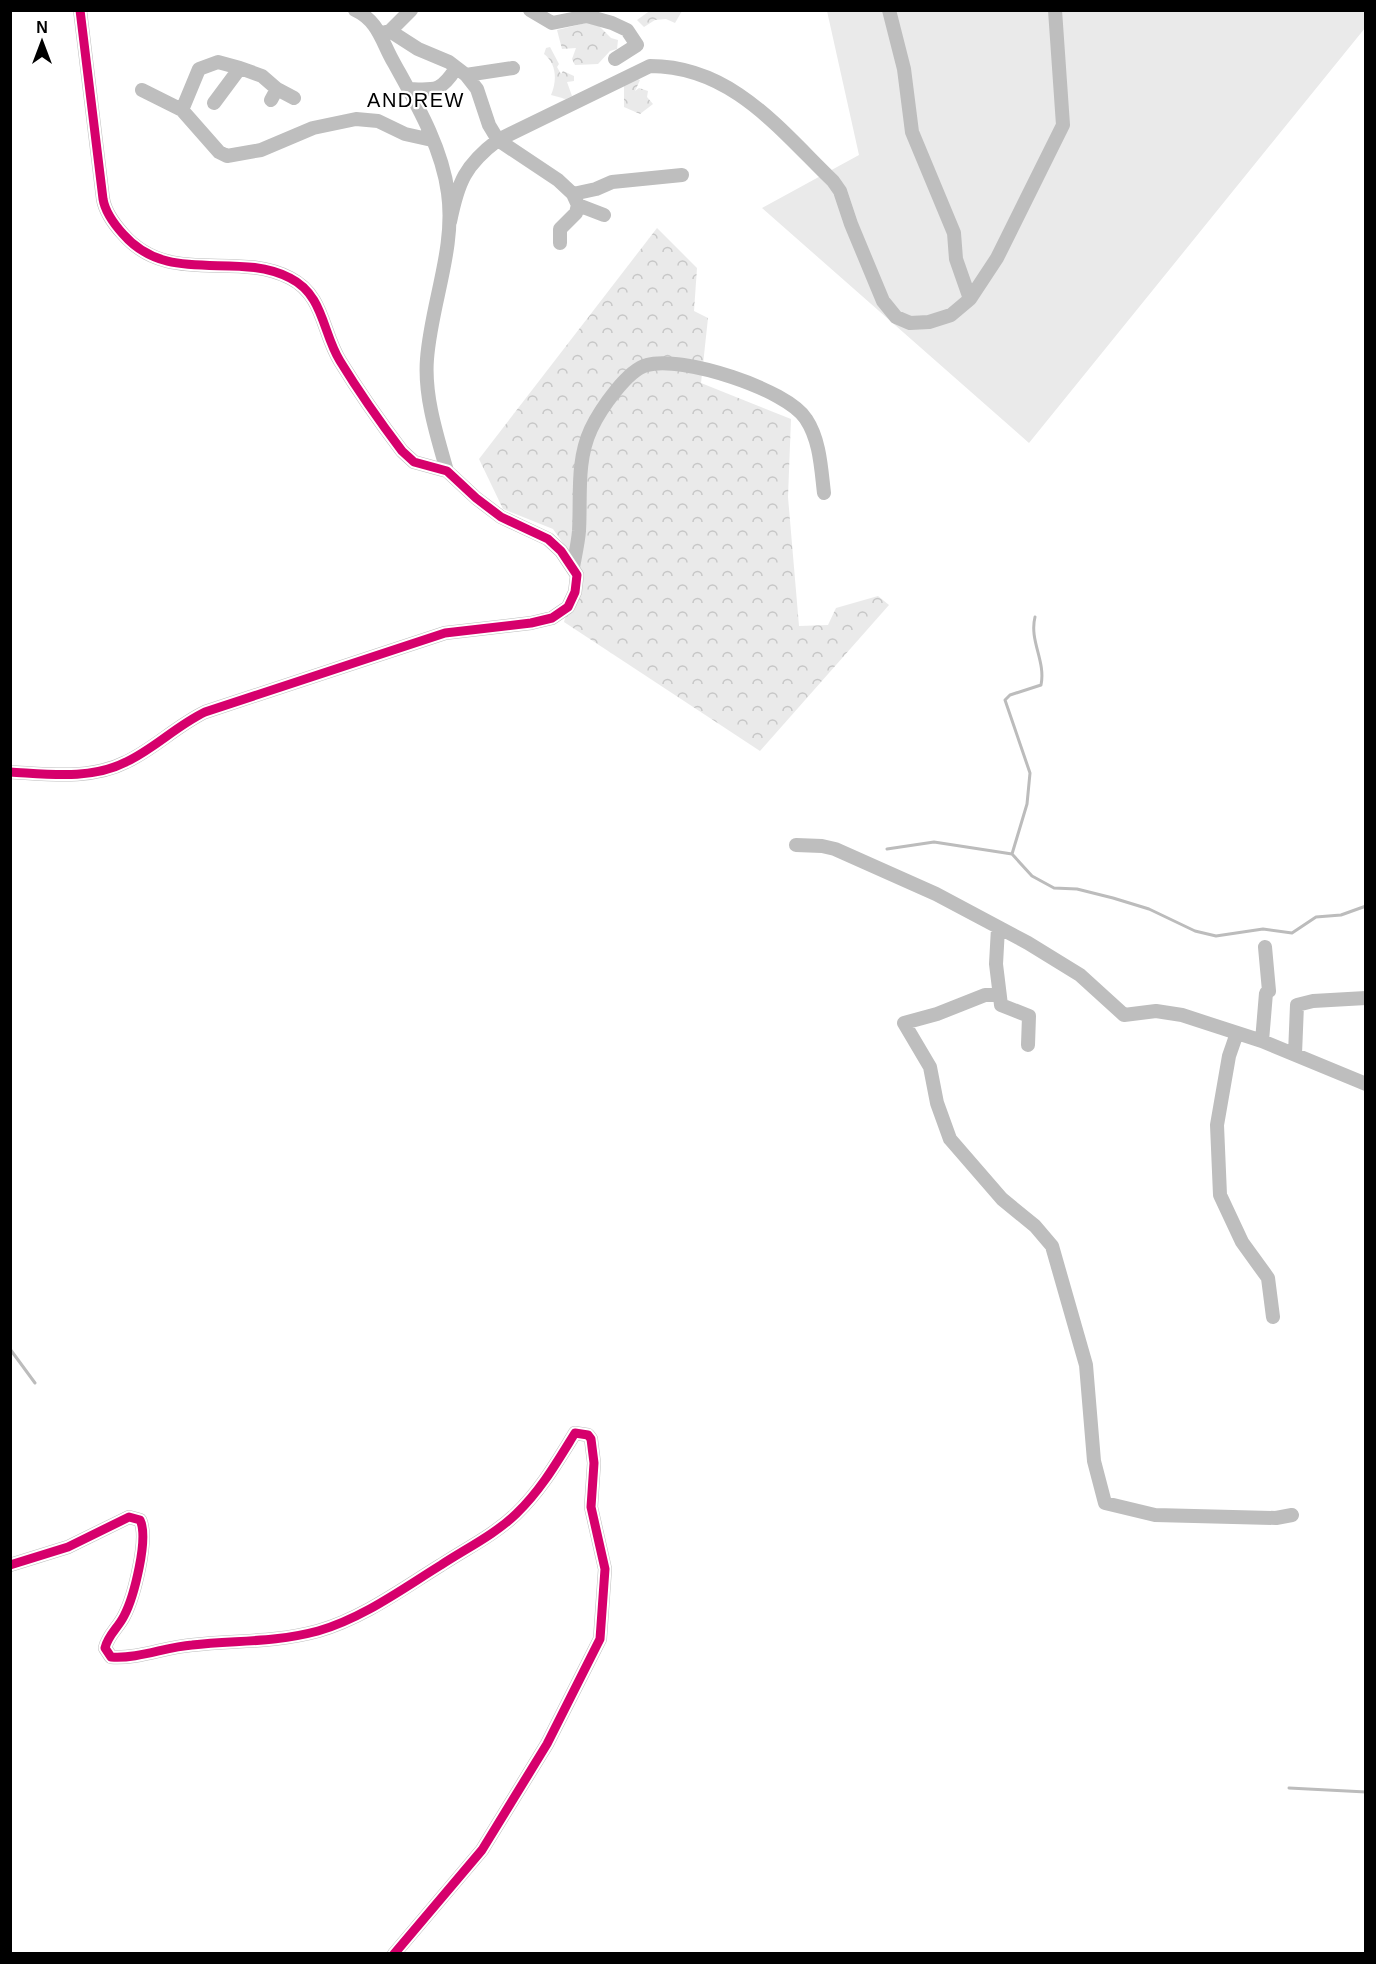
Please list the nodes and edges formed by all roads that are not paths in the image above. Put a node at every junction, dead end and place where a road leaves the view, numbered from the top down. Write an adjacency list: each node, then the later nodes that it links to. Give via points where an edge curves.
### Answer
1 (80, 10): 25 (street, via 103,199 119,230 140,251 175,263 271,271 303,286 318,306 339,358 402,451 414,462)
2 (355, 10): 7 (street)
3 (411, 10): 7 (street)
4 (530, 10): 8 (street, via 552,23 587,16 627,30 637,45)
5 (889, 10): 24 (street, via 904,69 912,132 954,233 956,259)
6 (1055, 10): 24 (street, via 1063,125 996,258)
7 (385, 32): 11 (street); 12 (street, via 389,55)
8 (615, 58)
9 (240, 68): 14 (street, via 262,76 274,94); 15 (street); 16 (street, via 218,62 199,69)
10 (513, 68): 11 (street)
11 (461, 72): 12 (street, via 434,90); 18 (street, via 477,89)
12 (409, 89): 17 (street)
13 (142, 90): 16 (street)
14 (294, 98)
15 (214, 104)
16 (182, 110): 17 (street, via 227,156 261,150 313,128 356,119 390,124 405,134)
17 (432, 140): 22 (street, via 445,175)
18 (498, 140): 20 (street, via 558,180); 22 (street, via 462,177); 24 (street, via 650,66 695,74 724,84 753,102 833,181 883,301 897,317 910,323 929,322 951,315)
19 (682, 175): 20 (street, via 612,182)
20 (575, 199): 21 (street); 23 (street, via 576,213 560,229)
21 (604, 215)
22 (450, 222): 25 (street, via 427,360 432,412)
23 (560, 243)
24 (970, 299)
25 (447, 471): 27 (street, via 501,518 548,539)
26 (824, 493): 27 (street, via 811,428 788,401 713,372 662,363 647,365 635,370 619,387 591,428 581,466 579,533)
27 (573, 567): 28 (street, via 577,575 573,598 568,607 552,618 445,633 205,712 126,762 104,770 67,774)
28 (10, 772)
29 (796, 845): 30 (street, via 822,846 852,856 936,894)
30 (998, 928): 32 (street); 34 (street, via 1080,975 1124,1015 1167,1012)
31 (1265, 947): 35 (street, via 1269,991)
32 (999, 995): 36 (street, via 1001,1005 1029,1016); 40 (street, via 986,995 904,1023 930,1067 939,1111 950,1138 1002,1199 1052,1246 1086,1365 1094,1461 1105,1503 1155,1515)
33 (1365, 998): 37 (street, via 1297,1005)
34 (1237, 1033): 35 (street); 39 (street, via 1217,1125 1220,1195 1242,1242 1268,1278)
35 (1262, 1041): 37 (street)
36 (1028, 1045)
37 (1295, 1054): 38 (street)
38 (1365, 1083)
39 (1274, 1317)
40 (1292, 1515)
41 (10, 1565): 42 (street, via 41,1557 129,1517 135,1518 144,1527 143,1550 125,1616 107,1640 105,1648 111,1657 211,1643 280,1640 320,1630 378,1606 477,1544 516,1514 544,1483 575,1433 588,1435 594,1463 591,1507 605,1569 600,1639 548,1744 482,1850)
42 (394, 1953)

